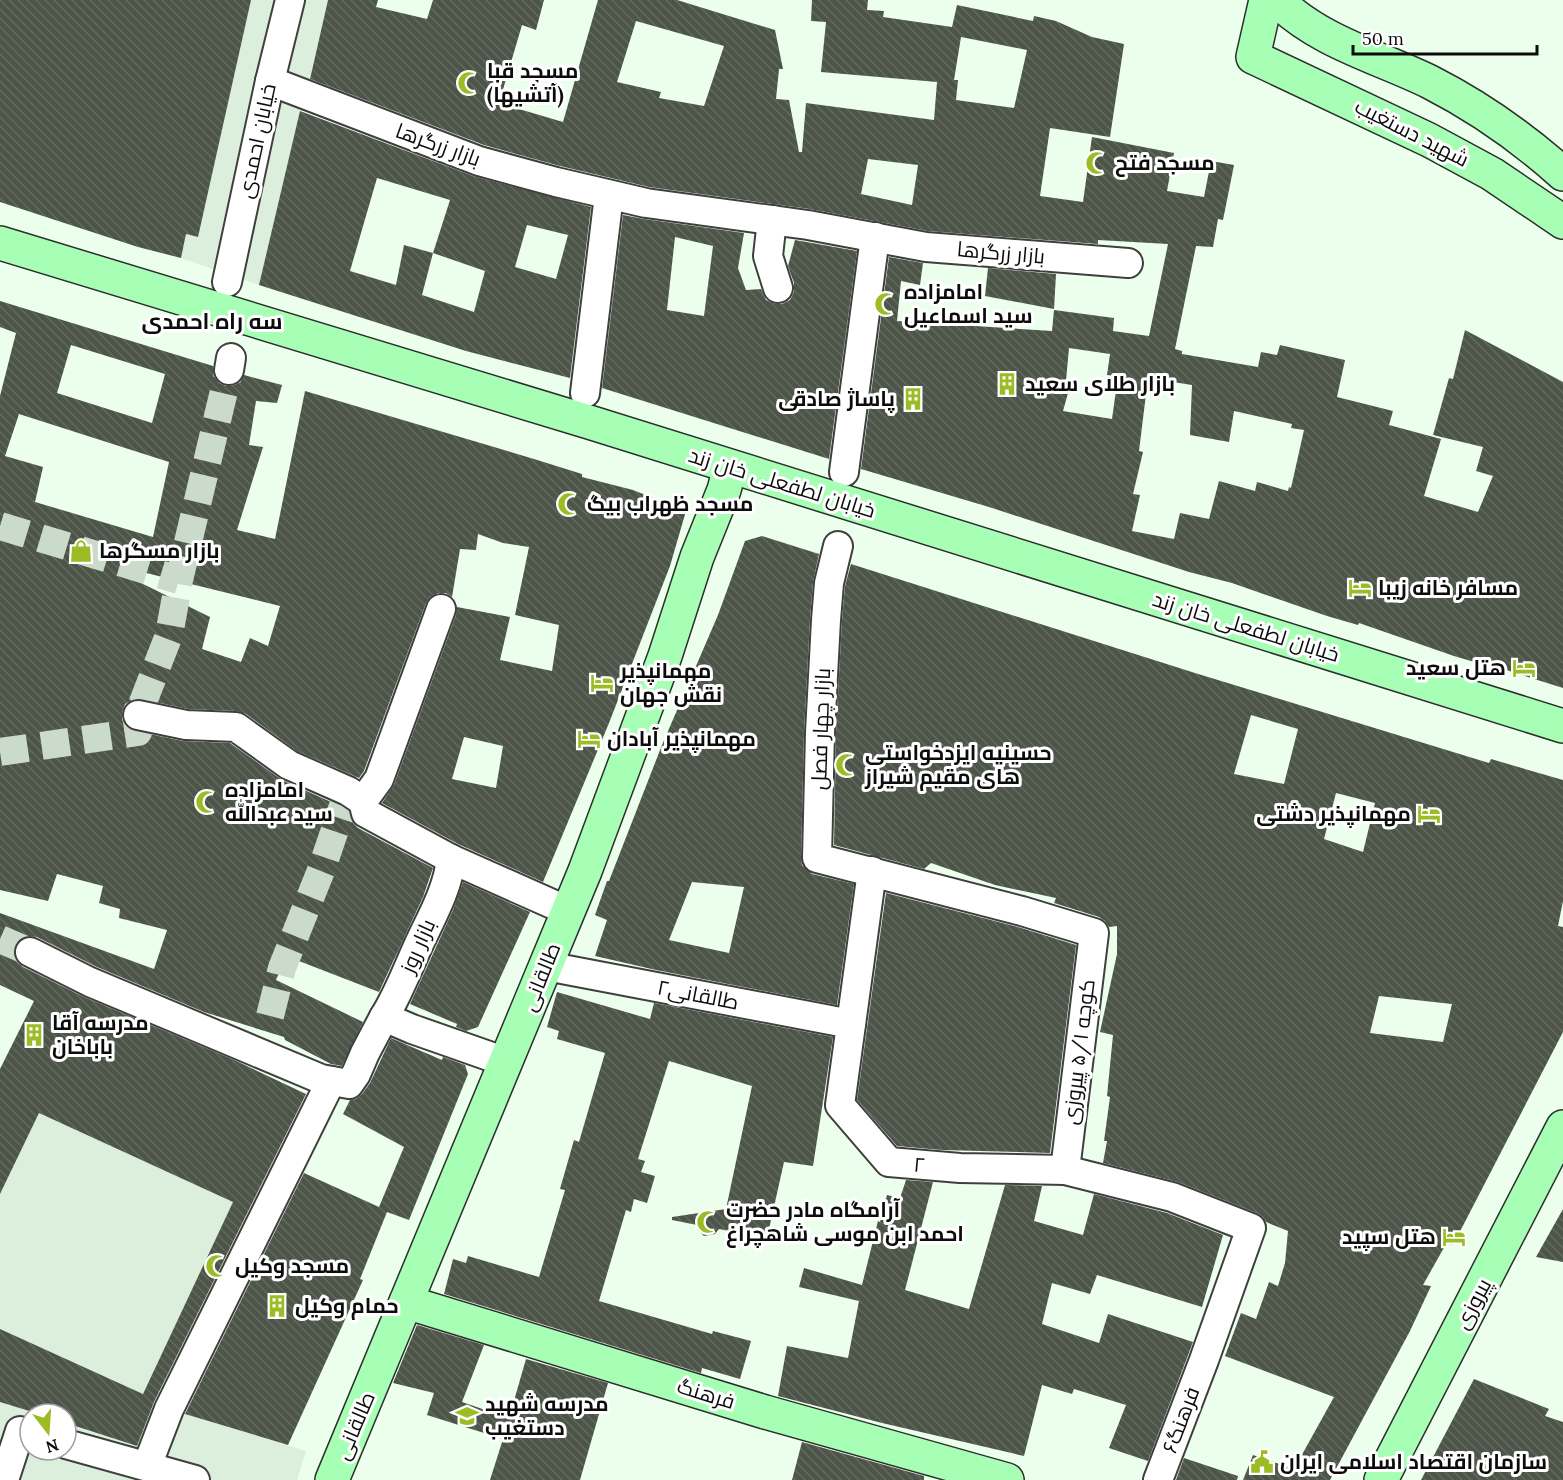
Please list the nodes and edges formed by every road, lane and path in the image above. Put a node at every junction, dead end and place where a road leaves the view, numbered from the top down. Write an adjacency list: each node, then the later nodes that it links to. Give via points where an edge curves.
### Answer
1 (290, 0): 4 (street, خیابان احمدی)
2 (1266, 0): 8 (street, شهید دستغیب, via 1253,57 1429,140 1492,174)
3 (1277, 0): 5 (street, via 1301,21 1326,35 1432,83 1491,119)
4 (270, 81): 6 (street, بازار زرگرها, via 478,161); 12 (street, خیابان احمدی)
5 (1563, 174)
6 (609, 195): 7 (street, بازار زرگرها); 14 (street)
7 (772, 220): 9 (street, بازار زرگرها); 13 (street, via 768,256)
8 (1563, 222)
9 (875, 237): 11 (street, بازار زرگرها, via 926,247); 16 (street)
10 (0, 243): 15 (street, خیابان لطفعلی خان زند)
11 (1128, 263)
12 (227, 282)
13 (778, 288)
14 (585, 393)
15 (730, 467): 20 (street, خیابان لطفعلی خان زند); 24 (street, طالقانی, via 661,666)
16 (844, 472)
17 (838, 546): 23 (street, بازار چهار فصل, via 826,620 817,858)
18 (441, 609): 21 (street, via 379,779)
19 (138, 715): 21 (street, via 186,725 236,727 289,765)
20 (1563, 726)
21 (355, 796): 22 (street, via 366,813)
22 (450, 866): 24 (street); 27 (street, بازار روز, via 396,998)
23 (872, 871): 28 (street, ۲); 32 (street, کوچه ۵/۱ پیروزی, via 1094,933)
24 (565, 918): 26 (street, طالقانی)
25 (30, 952): 30 (street, via 90,982)
26 (546, 966): 28 (street, طالقانی۲); 29 (street, طالقانی)
27 (384, 1017): 29 (street); 30 (street, بازار روز, via 349,1084)
28 (851, 1024): 32 (street, ۲, via 840,1105 889,1162)
29 (506, 1062): 34 (street, طالقانی)
30 (331, 1081): 37 (street, via 169,1409)
31 (1563, 1127): 43 (street, پیروزی)
32 (1065, 1170): 33 (street, ۲, via 1172,1197)
33 (1251, 1228): 42 (street, فرهنگ۶)
34 (406, 1302): 40 (street, طالقانی); 41 (street, فرهنگ, via 765,1412)
35 (17, 1430): 38 (street)
36 (78, 1447): 37 (street)
37 (147, 1466): 39 (street)
38 (4, 1480)
39 (195, 1480)
40 (332, 1480)
41 (1007, 1480)
42 (1158, 1480)
43 (1381, 1480)

